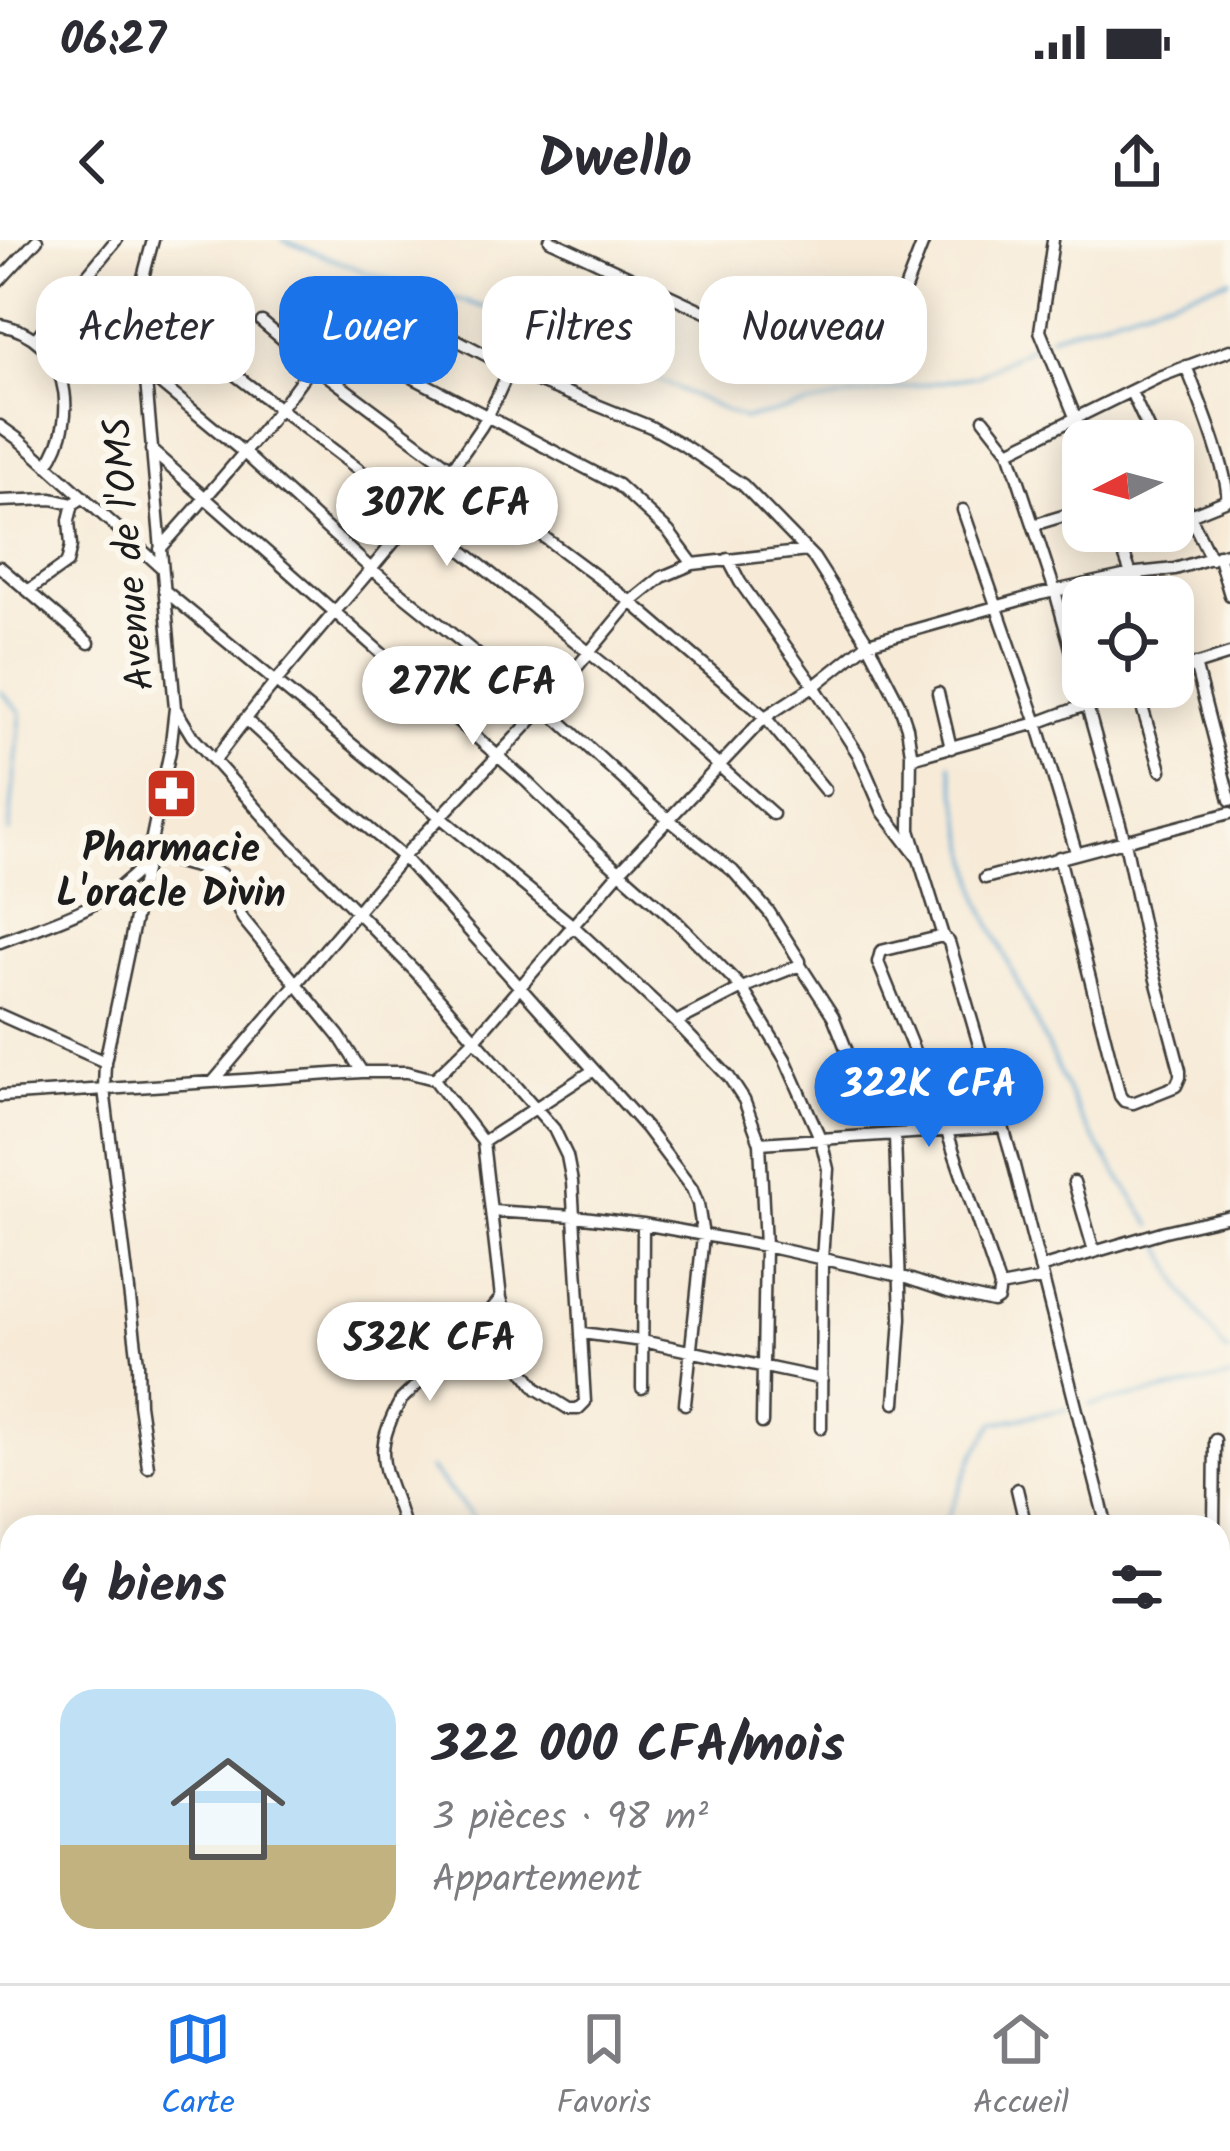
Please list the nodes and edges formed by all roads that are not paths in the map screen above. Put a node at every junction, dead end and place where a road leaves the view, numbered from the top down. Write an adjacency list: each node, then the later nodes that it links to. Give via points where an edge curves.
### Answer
1 (37, 240): 9 (street)
2 (116, 240): 7 (street)
3 (153, 240): 8 (street, Avenue de l'OMS)
4 (550, 240): 5 (street, via 755,335 820,340 884,318 900,302)
5 (924, 240)
6 (1053, 240): 27 (street, via 1040,331)
7 (87, 276)
8 (143, 276)
9 (0, 280)
10 (262, 322): 12 (street)
11 (0, 326): 13 (street)
12 (279, 336)
13 (36, 338)
14 (1230, 350): 15 (street)
15 (1186, 366): 25 (street); 42 (street, via 1230,491 1227,500)
16 (62, 384): 36 (street, via 62,440)
17 (145, 384): 33 (street, Avenue de l'OMS)
18 (161, 384): 35 (street)
19 (247, 384): 26 (street)
20 (298, 384): 26 (street)
21 (340, 384): 37 (street)
22 (425, 384): 28 (street)
23 (504, 384): 28 (street)
24 (547, 384): 48 (street, via 683,445 742,485)
25 (1131, 392): 27 (street); 31 (street)
26 (279, 409): 35 (street); 43 (street)
27 (1077, 415): 30 (street); 34 (street)
28 (487, 417): 37 (street); 52 (street, via 618,485)
29 (984, 418): 34 (street)
30 (1079, 420)
31 (1144, 420)
32 (0, 426): 36 (street)
33 (152, 450): 38 (street); 47 (street, Avenue de l'OMS)
34 (1009, 451): 46 (street)
35 (243, 452): 38 (street); 55 (street)
36 (47, 466): 40 (street)
37 (453, 467): 43 (street); 62 (street)
38 (205, 498): 47 (street); 64 (street)
39 (0, 501): 40 (street)
40 (79, 501): 53 (street); 59 (street, via 69,520 67,563)
41 (963, 510): 63 (street)
42 (1194, 513)
43 (416, 514): 55 (street); 68 (street)
44 (1062, 516): 46 (street)
45 (1194, 520): 50 (street)
46 (1034, 525): 60 (street)
47 (160, 549): 53 (street, Avenue de l'OMS)
48 (807, 551): 51 (street); 67 (street)
49 (1125, 552): 56 (street)
50 (1220, 555): 56 (street); 61 (street)
51 (728, 560): 52 (street); 72 (street)
52 (693, 564): 62 (street)
53 (161, 566): 58 (street, Avenue de l'OMS)
54 (0, 567): 59 (street)
55 (370, 568): 64 (street); 75 (street)
56 (1134, 573): 57 (street); 60 (street)
57 (1135, 576)
58 (163, 589): 71 (street); 74 (street, Avenue de l'OMS)
59 (29, 590): 66 (street)
60 (1055, 591): 63 (street); 65 (street)
61 (1230, 595)
62 (631, 602): 68 (street); 79 (street)
63 (999, 606): 67 (street); 81 (street)
64 (334, 609): 71 (street); 84 (street)
65 (1062, 616)
66 (89, 643)
67 (868, 643): 72 (street); 83 (street, via 902,711)
68 (588, 653): 75 (street); 86 (street)
69 (1230, 653): 70 (street)
70 (1195, 664): 89 (street)
71 (276, 680): 80 (street); 92 (street)
72 (814, 686): 79 (street); 99 (street, via 883,812)
73 (938, 693): 82 (street)
74 (175, 708): 85 (street); 98 (street, Avenue de l'OMS)
75 (543, 708): 84 (street); 93 (street)
76 (1076, 708): 81 (street)
77 (1088, 708): 94 (street)
78 (1142, 708): 87 (street)
79 (765, 717): 86 (street); 88 (street)
80 (245, 718): 85 (street); 96 (street)
81 (1037, 723): 82 (street); 95 (street)
82 (951, 748): 83 (street)
83 (911, 753): 99 (street, via 910,830)
84 (497, 757): 92 (street); 100 (street)
85 (215, 760): 102 (street)
86 (718, 765): 91 (street); 93 (street)
87 (1161, 770)
88 (825, 790)
89 (1230, 800)
90 (1230, 813): 94 (street)
91 (773, 814)
92 (441, 815): 96 (street); 103 (street)
93 (669, 820): 100 (street); 106 (street, via 733,872)
94 (1125, 842): 95 (street); 97 (street, via 1180,1077 1176,1086 1133,1102 1120,1096)
95 (1076, 852): 97 (street)
96 (403, 856): 102 (street); 108 (street)
97 (1059, 857): 101 (street)
98 (147, 858): 105 (street, via 108,898); 107 (street, via 221,874 243,919); 113 (street, Avenue de l'OMS)
99 (919, 859): 104 (street)
100 (621, 870): 103 (street); 109 (street)
101 (985, 878)
102 (358, 911): 107 (street); 112 (street)
103 (572, 925): 108 (street); 111 (street)
104 (943, 936): 122 (street); 123 (street, via 881,951 878,962)
105 (0, 941)
106 (800, 965): 109 (street); 120 (street, via 833,1016)
107 (297, 985): 115 (street); 117 (street)
108 (520, 987): 112 (street); 114 (street)
109 (742, 988): 111 (street); 125 (street)
110 (0, 1015): 113 (street)
111 (676, 1022): 127 (street, via 745,1100)
112 (476, 1038): 116 (street); 121 (street)
113 (104, 1062): 118 (street, Avenue de l'OMS)
114 (594, 1070): 121 (street); 133 (street, via 684,1177)
115 (362, 1072): 116 (street); 117 (street)
116 (434, 1079): 126 (street)
117 (212, 1083): 118 (street)
118 (104, 1089): 119 (street); 152 (street, Avenue de l'OMS)
119 (0, 1096)
120 (866, 1099)
121 (536, 1106): 126 (street); 130 (street, via 567,1156)
122 (1002, 1127): 123 (street); 137 (street)
123 (947, 1132): 124 (street); 139 (street)
124 (895, 1136): 125 (street); 138 (street)
125 (821, 1140): 127 (street); 136 (street)
126 (483, 1142): 129 (street)
127 (760, 1143): 134 (street)
128 (1074, 1182): 135 (street)
129 (492, 1211): 130 (street); 140 (street)
130 (574, 1216): 132 (street); 141 (street)
131 (1230, 1216): 135 (street)
132 (643, 1225): 133 (street); 142 (street)
133 (703, 1236): 134 (street); 143 (street)
134 (765, 1246): 136 (street); 144 (street)
135 (1094, 1250): 137 (street)
136 (823, 1260): 138 (street); 145 (street)
137 (1041, 1274): 139 (street); 156 (street)
138 (899, 1276): 139 (street, via 993,1302); 147 (street)
139 (1000, 1287)
140 (501, 1298): 141 (street, via 525,1376 573,1410 585,1402); 154 (street, via 393,1415 383,1464)
141 (582, 1334): 142 (street)
142 (642, 1341): 143 (street); 146 (street)
143 (690, 1352): 144 (street); 148 (street)
144 (764, 1367): 145 (street); 149 (street)
145 (822, 1379): 150 (street)
146 (642, 1388)
147 (895, 1402)
148 (685, 1404)
149 (762, 1424)
150 (821, 1428)
151 (1215, 1440): 157 (street)
152 (148, 1467)
153 (1017, 1489): 155 (street)
154 (400, 1515)
155 (1023, 1515)
156 (1104, 1515)
157 (1214, 1515)

